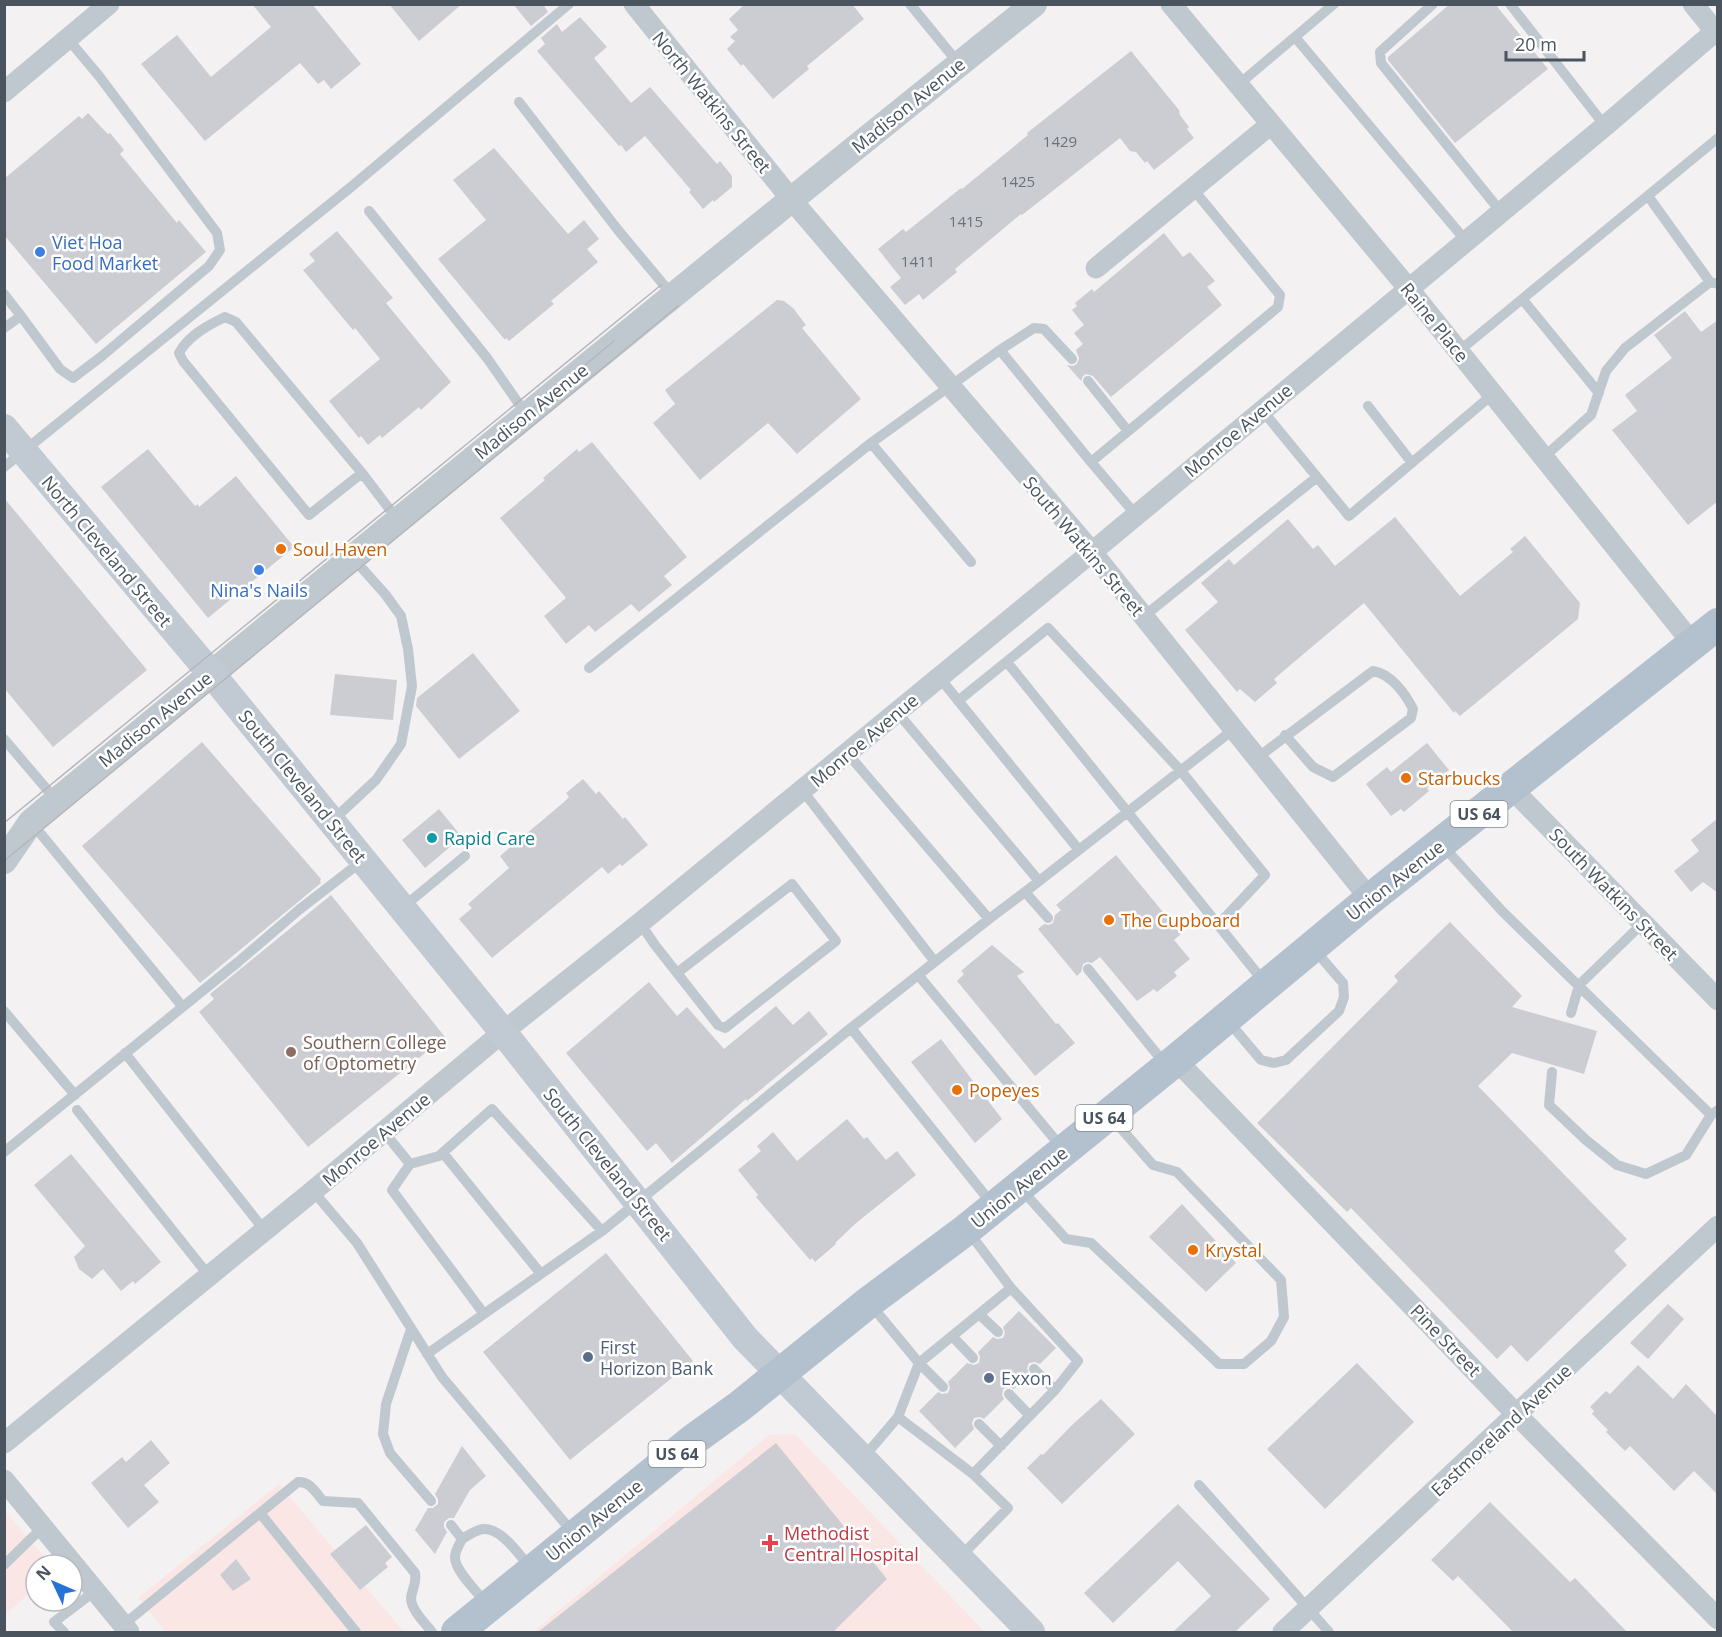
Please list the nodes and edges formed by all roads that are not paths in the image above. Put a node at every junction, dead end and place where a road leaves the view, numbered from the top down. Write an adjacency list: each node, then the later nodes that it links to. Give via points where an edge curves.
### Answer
1 (569, 4): 49 (lane, via 351,187)
2 (634, 4): 23 (street, North Watkins Street)
3 (910, 4): 14 (lane)
4 (1034, 4): 14 (street, Madison Avenue)
5 (1171, 4): 15 (street, Raine Place)
6 (1334, 4): 12 (lane)
7 (1433, 4): 25 (lane, via 1380,52 1381,63)
8 (1510, 4): 19 (lane)
9 (1692, 4): 11 (street)
10 (98, 8): 13 (street)
11 (1717, 32): 19 (street, Monroe Avenue)
12 (1295, 37): 15 (lane); 26 (lane)
13 (68, 39): 16 (street); 33 (lane, via 217,233 220,250 209,266 73,378 60,369)
14 (959, 65): 23 (street, Madison Avenue)
15 (1238, 85): 18 (street, Raine Place)
16 (4, 92)
17 (519, 102): 31 (lane)
18 (1271, 124): 21 (street); 29 (street, Raine Place)
19 (1605, 126): 25 (street, Monroe Avenue)
20 (1718, 138): 22 (lane)
21 (1193, 189): 27 (street); 46 (lane, via 1280,295 1278,307)
22 (1648, 196): 28 (lane); 32 (lane)
23 (791, 199): 31 (street, Madison Avenue); 39 (street, South Watkins Street)
24 (369, 211): 44 (lane, via 487,358)
25 (1501, 212): 26 (street, Monroe Avenue)
26 (1466, 241): 29 (street, Monroe Avenue)
27 (1096, 268)
28 (1714, 283): 40 (lane, via 1625,348 1606,371)
29 (1408, 288): 36 (street, Raine Place); 43 (street, Monroe Avenue)
30 (4, 294): 33 (lane)
31 (673, 296): 44 (street, Madison Avenue)
32 (1523, 300): 36 (lane); 40 (lane)
33 (21, 316): 34 (lane)
34 (4, 328)
35 (1000, 350): 37 (lane, via 1034,328 1044,329); 39 (lane); 50 (lane)
36 (1459, 351): 41 (street, Raine Place)
37 (1072, 360)
38 (1088, 381): 46 (lane)
39 (950, 387): 47 (lane); 56 (street, South Watkins Street)
40 (1599, 393): 48 (lane, via 1591,415)
41 (1493, 394): 48 (street, Raine Place); 51 (lane)
42 (1368, 406): 51 (lane)
43 (1262, 410): 53 (lane); 54 (street, Monroe Avenue)
44 (526, 414): 55 (street, Madison Avenue)
45 (4, 428): 49 (main road, North Cleveland Street)
46 (1128, 431): 50 (lane)
47 (871, 443): 58 (lane); 62 (lane)
48 (1544, 457): 60 (street, Raine Place)
49 (14, 459): 63 (main road, North Cleveland Street)
50 (1091, 462): 54 (lane)
51 (1412, 463): 53 (lane, via 1349,516)
52 (362, 473): 52 (lane, via 236,322 225,317 184,344 179,353 183,361 309,515); 55 (lane)
53 (1317, 477): 59 (lane)
54 (1136, 515): 56 (street, Monroe Avenue)
55 (397, 519): 57 (street, Madison Avenue)
56 (1092, 552): 59 (street, South Watkins Street); 64 (street, Monroe Avenue)
57 (352, 557): 63 (street, Madison Avenue); 78 (lane, via 401,616 412,686 401,744 376,780)
58 (971, 562)
59 (1143, 616): 67 (street, South Watkins Street)
60 (1711, 631): 73 (main road, Union Avenue / US 64)
61 (1007, 662): 65 (lane); 72 (lane, via 1048,628); 76 (lane)
62 (589, 668)
63 (211, 674): 75 (street, Madison Avenue); 78 (main road, South Cleveland Street)
64 (939, 677): 65 (lane); 66 (street, Monroe Avenue)
65 (958, 701): 81 (lane)
66 (897, 712): 70 (street, Monroe Avenue); 85 (lane)
67 (1234, 729): 71 (street, South Watkins Street); 72 (lane)
68 (1285, 735): 68 (lane, via 1373,671 1382,672 1400,689 1413,709 1411,718 1333,777 1313,767); 71 (lane)
69 (4, 739): 75 (lane)
70 (848, 754): 74 (street, Monroe Avenue); 90 (lane)
71 (1257, 758): 87 (street, South Watkins Street)
72 (1181, 771): 76 (lane); 93 (lane, via 1265,875)
73 (1511, 788): 80 (main road, Union Avenue / US 64); 92 (street, South Watkins Street)
74 (803, 790): 91 (street, Monroe Avenue); 95 (lane)
75 (56, 801): 77 (street, Madison Avenue)
76 (1128, 811): 81 (lane); 93 (lane)
77 (31, 822): 79 (street, Madison Avenue); 84 (street, Madison Avenue); 102 (lane)
78 (331, 822): 83 (main road, South Cleveland Street)
79 (4, 831)
80 (1441, 843): 87 (main road, Union Avenue / US 64); 100 (lane, via 1502,911)
81 (1078, 850): 85 (lane)
82 (465, 856): 88 (lane)
83 (363, 860): 88 (main road, South Cleveland Street); 102 (lane)
84 (4, 861)
85 (1039, 881): 86 (lane)
86 (1025, 892): 89 (lane); 90 (lane)
87 (1370, 899): 94 (main road, Union Avenue / US 64)
88 (402, 908): 107 (main road, South Cleveland Street)
89 (1048, 918)
90 (989, 919): 95 (lane)
91 (640, 923): 97 (lane); 107 (street, Monroe Avenue)
92 (1643, 923): 100 (lane); 101 (street, South Watkins Street)
93 (1219, 924): 99 (lane)
94 (1312, 947): 99 (main road, Union Avenue / US 64); 105 (lane, via 1343,983 1344,997 1339,1011 1286,1060 1261,1060)
95 (936, 962): 98 (lane)
96 (1088, 969): 109 (lane)
97 (677, 974): 97 (lane, via 718,1025 725,1028 836,941 792,884)
98 (919, 975): 106 (lane); 116 (lane)
99 (1266, 985): 105 (main road, Union Avenue / US 64)
100 (1579, 985): 104 (lane); 113 (lane)
101 (1718, 1000)
102 (182, 1006): 108 (lane)
103 (4, 1011): 111 (lane)
104 (1571, 1013)
105 (1226, 1019): 109 (main road, Union Avenue / US 64)
106 (851, 1028): 122 (lane); 123 (lane)
107 (503, 1032): 115 (street, Monroe Avenue); 122 (main road, South Cleveland Street)
108 (125, 1053): 111 (lane); 126 (lane)
109 (1172, 1063): 114 (main road, Union Avenue / US 64); 145 (street, Pine Street)
110 (1551, 1072): 113 (lane, via 1549,1105 1617,1165 1646,1174 1686,1155)
111 (75, 1095): 117 (lane)
112 (77, 1110): 129 (lane)
113 (1714, 1112)
114 (1108, 1114): 116 (main road, Union Avenue / US 64); 120 (lane, via 1153,1165 1177,1172 1281,1280 1284,1317 1271,1341 1244,1364 1219,1365 1091,1243 1066,1239)
115 (384, 1132): 119 (lane); 121 (street, Monroe Avenue)
116 (1064, 1150): 120 (main road, Union Avenue / US 64)
117 (4, 1152)
118 (443, 1153): 119 (lane); 127 (lane, via 492,1109); 128 (lane)
119 (410, 1164): 132 (lane, via 392,1190)
120 (1019, 1186): 123 (main road, Union Avenue / US 64)
121 (313, 1191): 126 (street, Monroe Avenue); 134 (lane, via 357,1243)
122 (638, 1201): 127 (lane); 141 (main road, South Cleveland Street, via 745,1338)
123 (994, 1207): 125 (main road, Union Avenue / US 64)
124 (1718, 1227): 145 (street, Eastmoreland Avenue)
125 (967, 1229): 130 (lane); 131 (main road, Union Avenue / US 64)
126 (265, 1231): 129 (street, Monroe Avenue)
127 (602, 1231): 128 (lane)
128 (541, 1274): 132 (lane)
129 (209, 1276): 149 (street, Monroe Avenue)
130 (1011, 1288): 133 (lane); 143 (lane, via 1078,1361)
131 (869, 1302): 139 (lane); 141 (main road, Union Avenue / US 64)
132 (484, 1314): 137 (lane)
133 (979, 1314): 135 (lane); 136 (lane)
134 (411, 1329): 137 (lane); 155 (lane, via 386,1404 383,1434 390,1453)
135 (998, 1332)
136 (952, 1335): 138 (lane); 139 (lane)
137 (428, 1354): 159 (lane, via 442,1377)
138 (973, 1358)
139 (919, 1363): 142 (lane); 147 (lane)
140 (1034, 1369): 143 (lane)
141 (779, 1374): 151 (main road, South Cleveland Street); 159 (main road, Union Avenue / US 64)
142 (943, 1387)
143 (1055, 1390): 146 (lane)
144 (1009, 1394): 146 (lane)
145 (1517, 1415): 166 (street, Eastmoreland Avenue); 167 (street, Pine Street)
146 (1030, 1416): 150 (lane)
147 (898, 1417): 151 (lane); 152 (lane)
148 (979, 1424): 150 (lane)
149 (4, 1443)
150 (1001, 1446): 152 (lane)
151 (862, 1460): 161 (main road, South Cleveland Street)
152 (973, 1474): 161 (lane, via 1008,1508)
153 (4, 1480): 158 (street)
154 (1199, 1485): 166 (lane)
155 (431, 1501)
156 (260, 1513): 168 (lane); 170 (lane); 171 (lane, via 302,1481 323,1502 358,1503 415,1574 411,1599)
157 (451, 1525): 160 (lane)
158 (43, 1527): 162 (lane); 164 (street)
159 (576, 1535): 163 (main road, Union Avenue / US 64)
160 (462, 1539): 163 (lane, via 481,1529 498,1532); 165 (lane, via 454,1554 455,1562)
161 (959, 1558): 173 (main road, South Cleveland Street)
162 (4, 1565)
163 (533, 1570): 165 (main road, Union Avenue / US 64)
164 (95, 1591): 168 (street); 169 (lane, via 54,1622)
165 (490, 1606): 172 (main road, Union Avenue / US 64)
166 (1307, 1609): 174 (street, Eastmoreland Avenue); 175 (lane)
167 (1718, 1619)
168 (126, 1629)
169 (64, 1632)
170 (356, 1632)
171 (432, 1632)
172 (457, 1632)
173 (1031, 1632)
174 (1283, 1632)
175 (1329, 1632)

